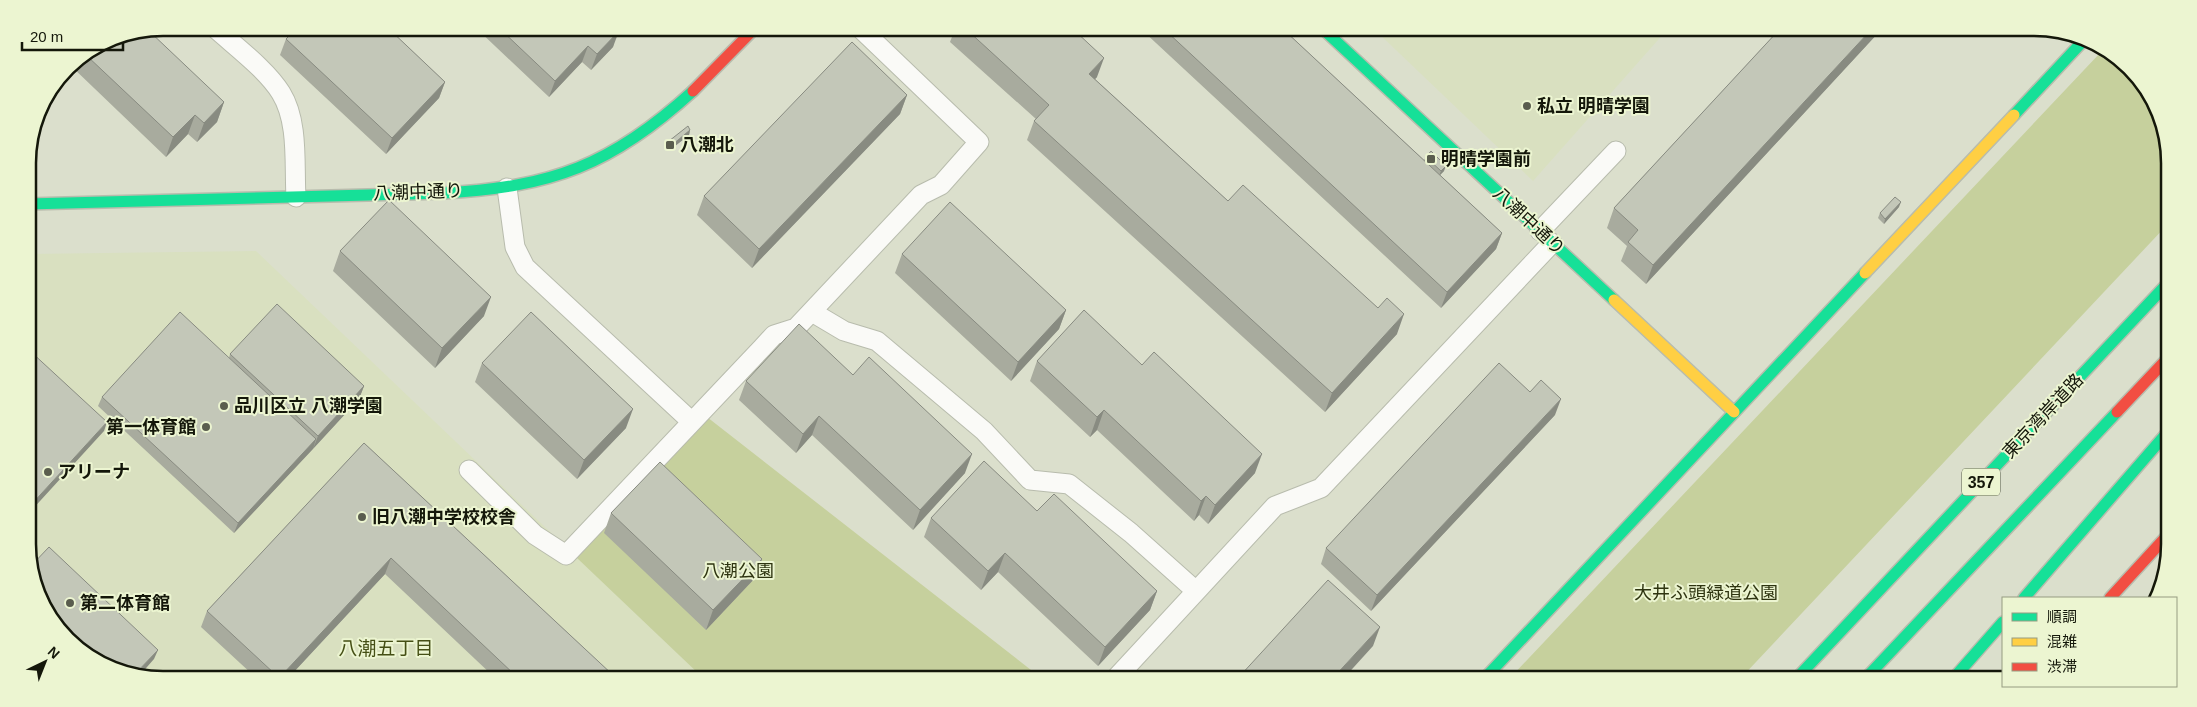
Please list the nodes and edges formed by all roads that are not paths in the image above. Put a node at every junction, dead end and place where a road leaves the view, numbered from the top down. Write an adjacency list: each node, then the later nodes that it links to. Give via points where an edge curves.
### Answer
1 (1331, 36): 10 (main road, 八潮中通り)
2 (225, 37): 8 (lane, via 282,94 292,126)
3 (747, 37): 7 (main road, 八潮中通り, via 694,92 648,130 583,167 554,178)
4 (869, 37): 12 (lane, via 979,142 941,185 921,194)
5 (2079, 45): 14 (main road)
6 (1616, 151): 10 (lane)
7 (506, 188): 8 (main road, 八潮中通り); 15 (lane, via 515,247 525,267)
8 (296, 197): 9 (main road, 八潮中通り)
9 (37, 204)
10 (1546, 237): 14 (main road, 八潮中通り); 19 (lane, via 1321,488 1275,506)
11 (2161, 291): 25 (main road, 東京湾岸道路 / 357)
12 (812, 312): 15 (lane, via 796,328 774,335); 19 (lane, via 844,331 877,341 984,432 1030,480 1069,484)
13 (2161, 365): 26 (main road)
14 (1734, 412): 24 (main road)
15 (692, 422): 17 (lane, via 566,555 535,535)
16 (2161, 441): 20 (main road)
17 (469, 470)
18 (2161, 542): 21 (main road)
19 (1196, 591): 23 (lane)
20 (2025, 597)
21 (2111, 597)
22 (2002, 623): 27 (main road)
23 (1123, 670)
24 (1492, 670)
25 (1804, 670)
26 (1874, 670)
27 (1961, 670)

